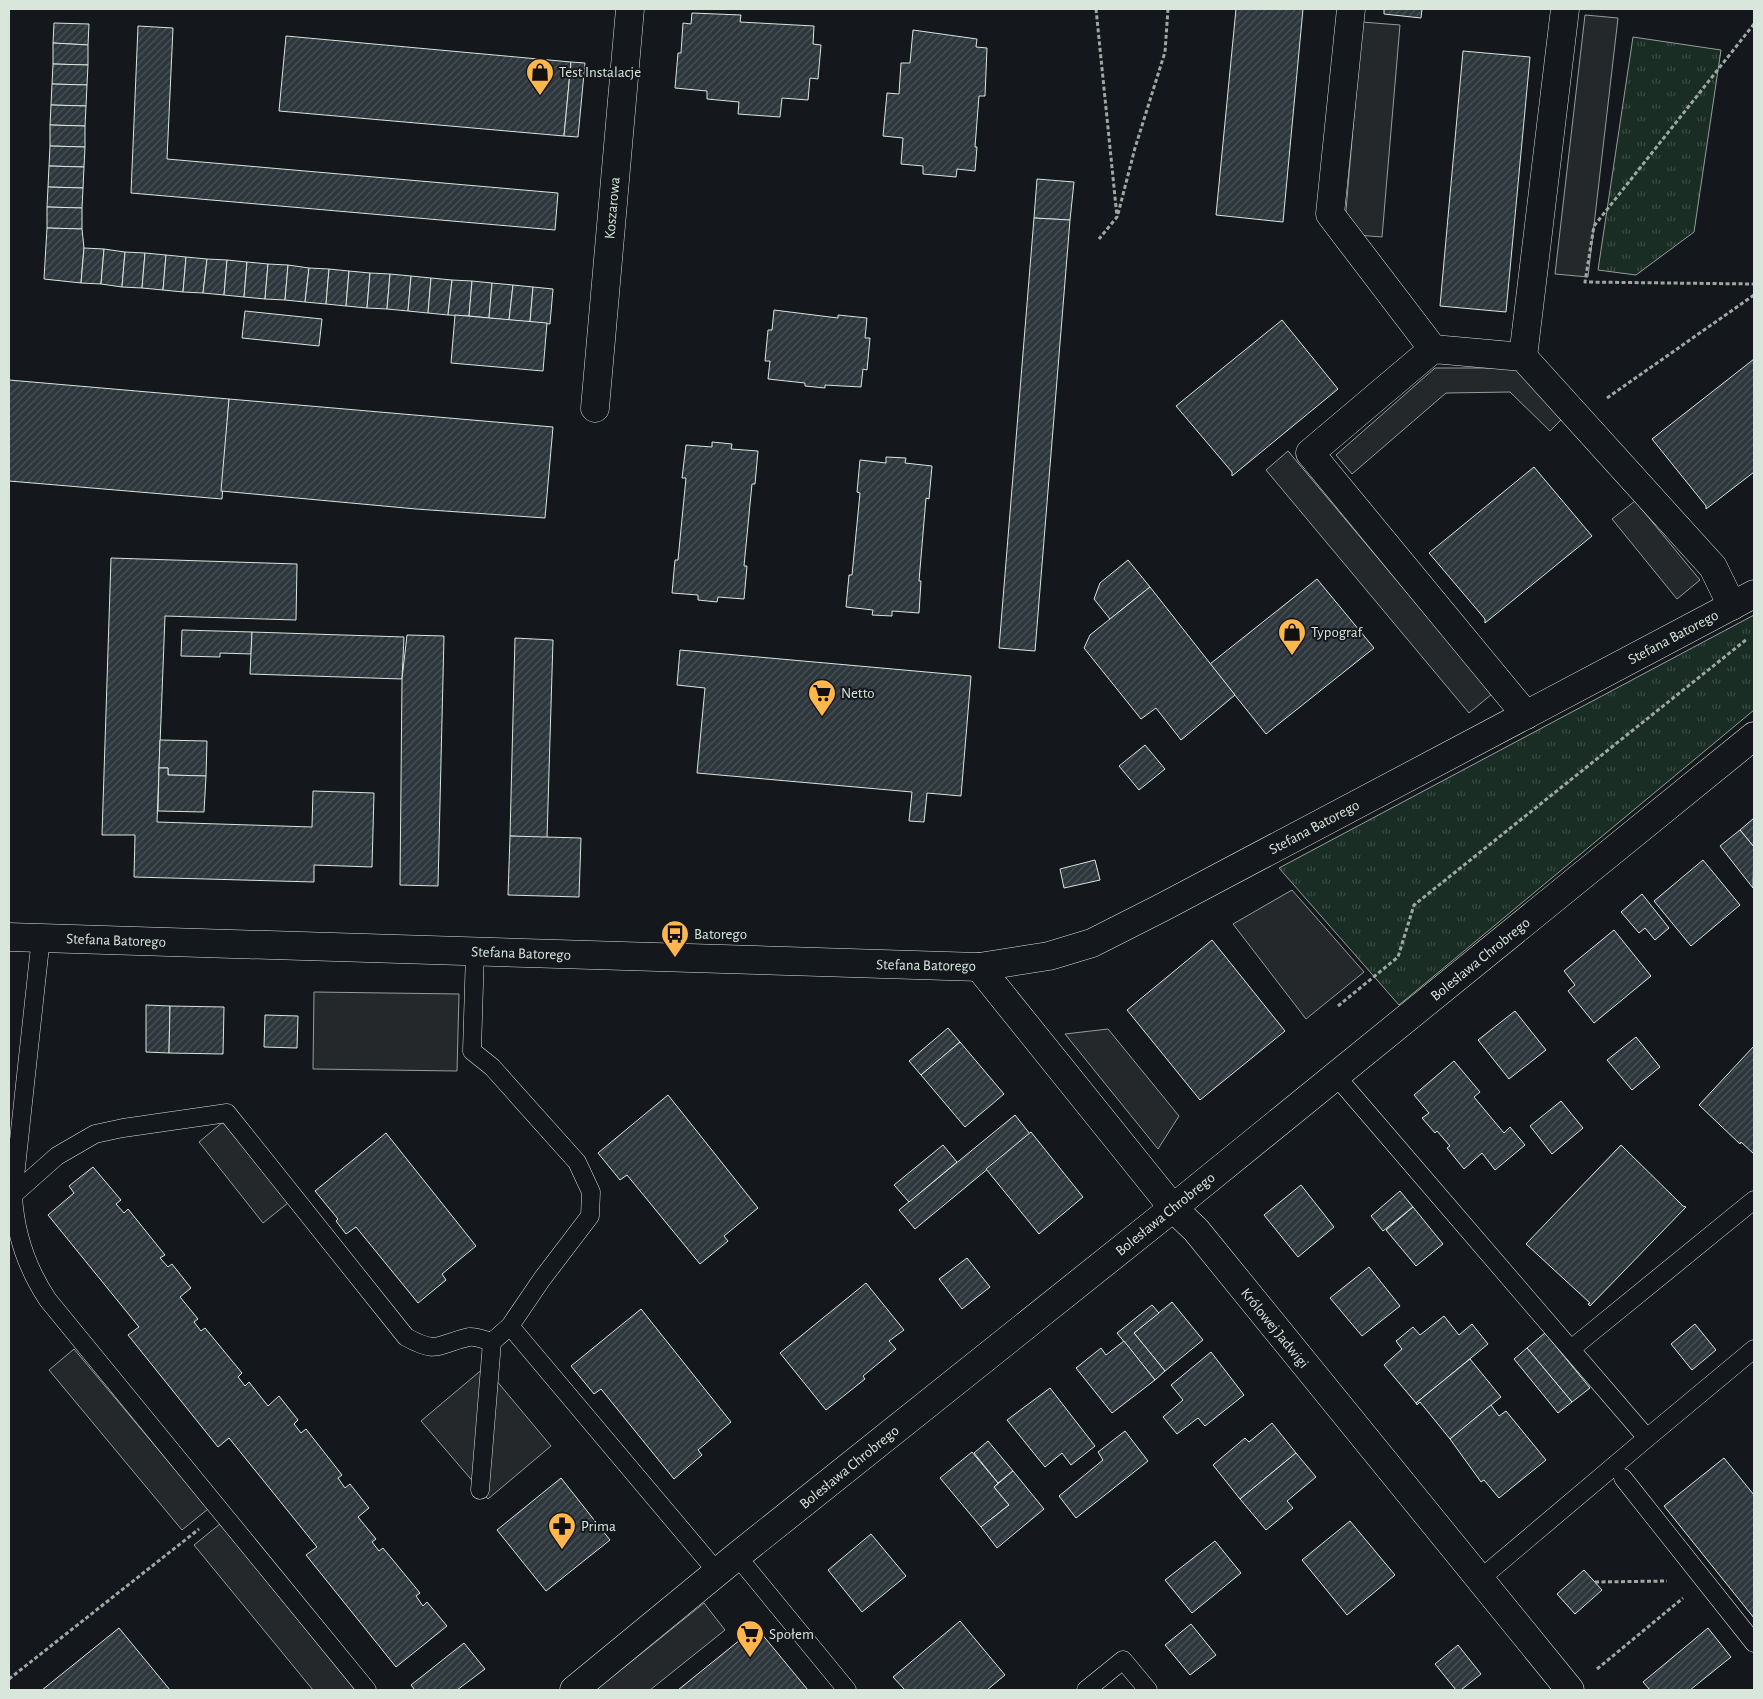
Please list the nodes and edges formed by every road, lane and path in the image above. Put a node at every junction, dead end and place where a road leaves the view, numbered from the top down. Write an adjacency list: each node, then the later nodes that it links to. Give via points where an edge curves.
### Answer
1 (630, 9): 14 (street, Koszarowa)
2 (1096, 9): 7 (path)
3 (1168, 9): 7 (path, via 1165,52)
4 (1351, 9): 11 (street, via 1330,214)
5 (1564, 9): 12 (street)
6 (1754, 24): 9 (path, via 1594,226 1585,282)
7 (1117, 217): 8 (path)
8 (1099, 239)
9 (1754, 284)
10 (1754, 295): 13 (path)
11 (1433, 349): 12 (street); 17 (street, via 1310,453)
12 (1523, 357): 15 (street)
13 (1606, 399)
14 (595, 408)
15 (1743, 600): 17 (street, Stefana Batorego)
16 (1754, 633): 23 (path, via 1414,906 1398,957)
17 (1526, 715): 22 (street, Stefana Batorego, via 1092,942 1049,956)
18 (1754, 736): 24 (street, Bolesława Chrobrego)
19 (9, 937): 20 (street, Stefana Batorego)
20 (41, 938): 21 (street, Stefana Batorego); 26 (lane)
21 (475, 952): 22 (street, Stefana Batorego); 28 (lane, via 472,1051 492,1067 577,1162 592,1192 590,1216)
22 (979, 967): 27 (street, Królowej Jadwigi)
23 (1338, 1006)
24 (1336, 1076): 27 (street, Bolesława Chrobrego); 30 (lane)
25 (1754, 1200): 30 (lane)
26 (12, 1206): 29 (lane, via 57,1156 95,1134 227,1113 406,1337 424,1347 446,1346 470,1337); 35 (lane, via 25,1258 48,1300)
27 (1173, 1208): 36 (street, Bolesława Chrobrego); 37 (street, Królowej Jadwigi, via 1196,1230)
28 (510, 1326): 29 (lane); 36 (lane)
29 (492, 1342): 34 (lane)
30 (1571, 1349): 32 (lane)
31 (1754, 1350): 32 (lane)
32 (1647, 1438): 37 (lane)
33 (1623, 1478): 38 (lane)
34 (480, 1490)
35 (221, 1512): 42 (path); 43 (lane)
36 (727, 1565): 44 (street, Bolesława Chrobrego); 45 (lane)
37 (1480, 1579): 48 (street, Królowej Jadwigi)
38 (1705, 1580): 39 (path); 40 (lane); 41 (path)
39 (1595, 1582)
40 (1754, 1643)
41 (1592, 1674)
42 (9, 1679)
43 (367, 1690)
44 (574, 1690)
45 (847, 1690)
46 (1086, 1690): 47 (lane, via 1123,1660)
47 (1148, 1690)
48 (1570, 1690)

